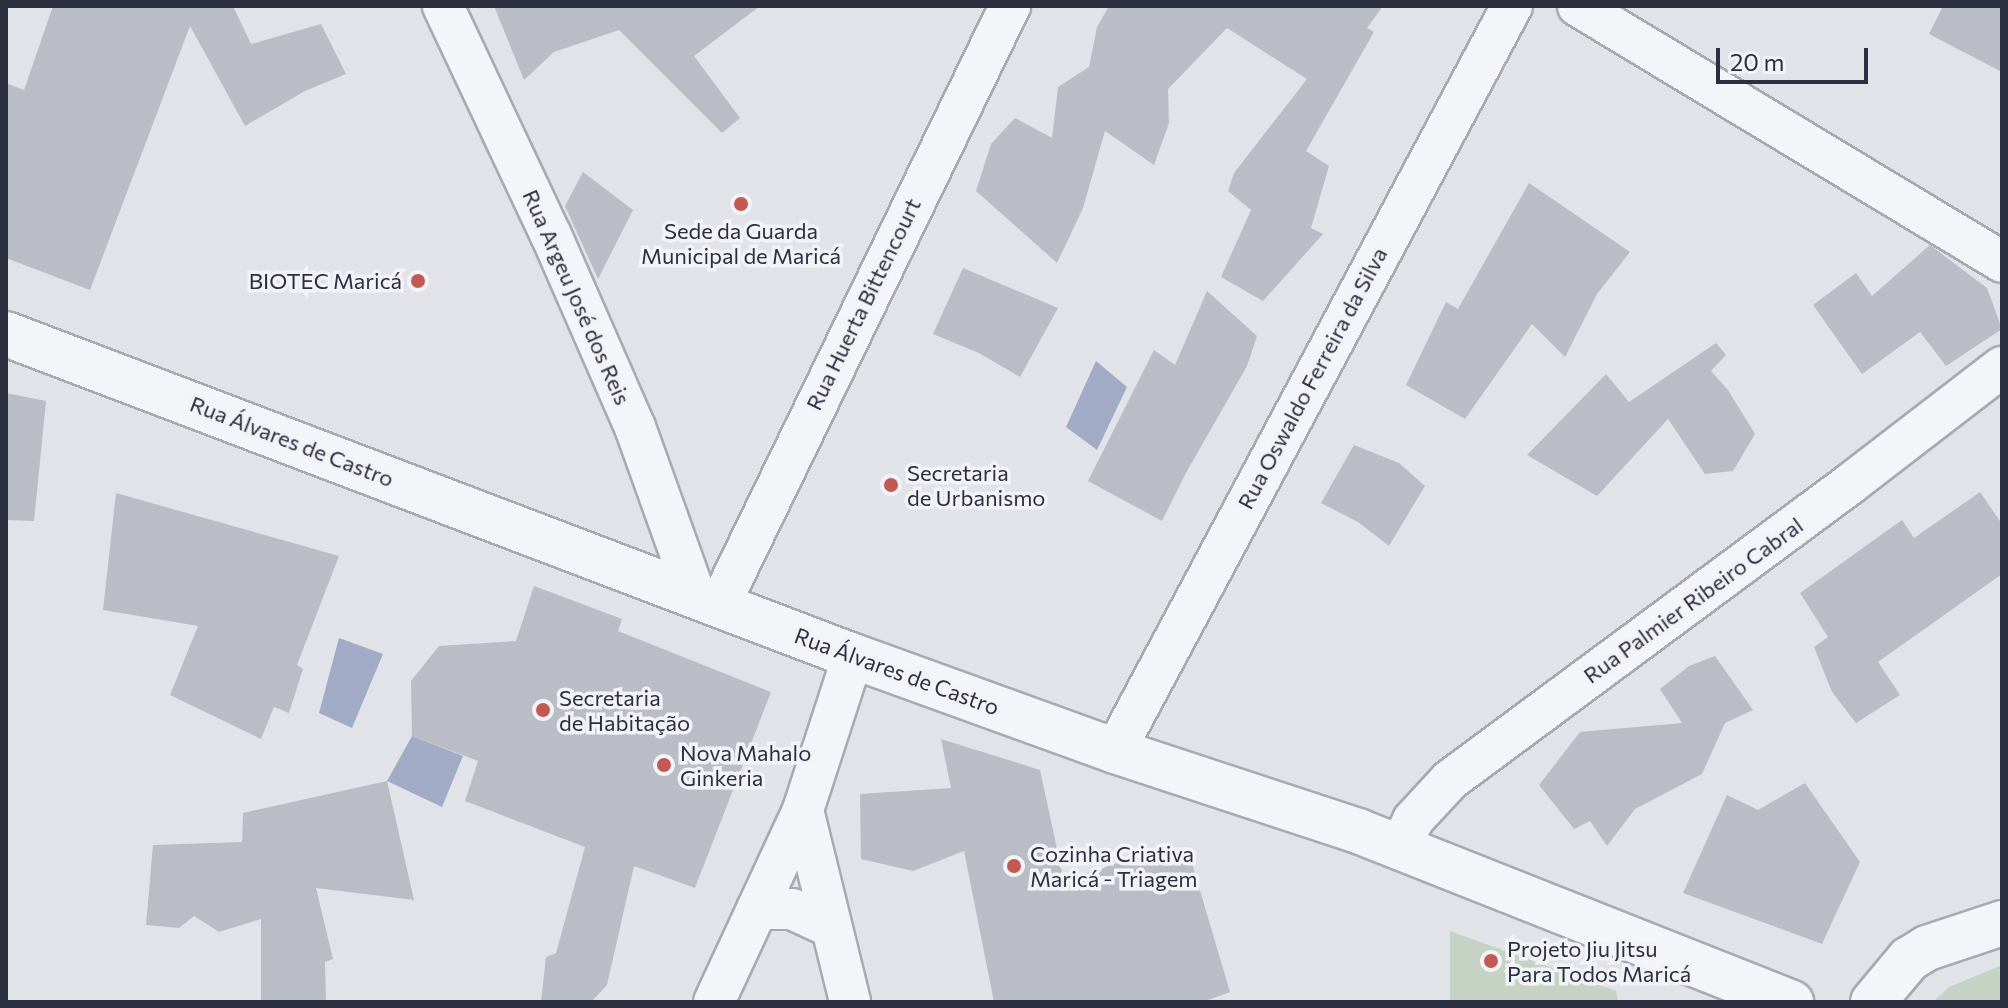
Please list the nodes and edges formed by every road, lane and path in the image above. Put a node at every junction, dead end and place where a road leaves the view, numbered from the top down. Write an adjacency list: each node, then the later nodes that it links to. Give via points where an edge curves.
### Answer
1 (443, 6): 8 (street, Rua Argeu José dos Reis, via 551,235)
2 (1010, 6): 8 (street, Rua Huerta Bittencourt)
3 (1512, 6): 10 (street, Rua Oswaldo Ferreira da Silva)
4 (1578, 6): 5 (street)
5 (2002, 262)
6 (6, 334): 8 (street, Rua Álvares de Castro)
7 (2002, 367): 12 (street, Rua Palmier Ribeiro Cabral, via 1450,780 1413,820)
8 (708, 599): 9 (street, Rua Álvares de Castro)
9 (853, 656): 10 (street, Rua Álvares de Castro); 11 (street)
10 (1115, 751): 12 (street, Rua Álvares de Castro)
11 (803, 810): 13 (street); 15 (street)
12 (1400, 847): 18 (street, Rua Álvares de Castro)
13 (757, 909): 15 (street, via 792,909); 16 (street)
14 (2002, 923): 19 (street, via 1909,959)
15 (831, 927): 17 (street)
16 (714, 1002)
17 (850, 1002)
18 (1791, 1002)
19 (1873, 1002)

